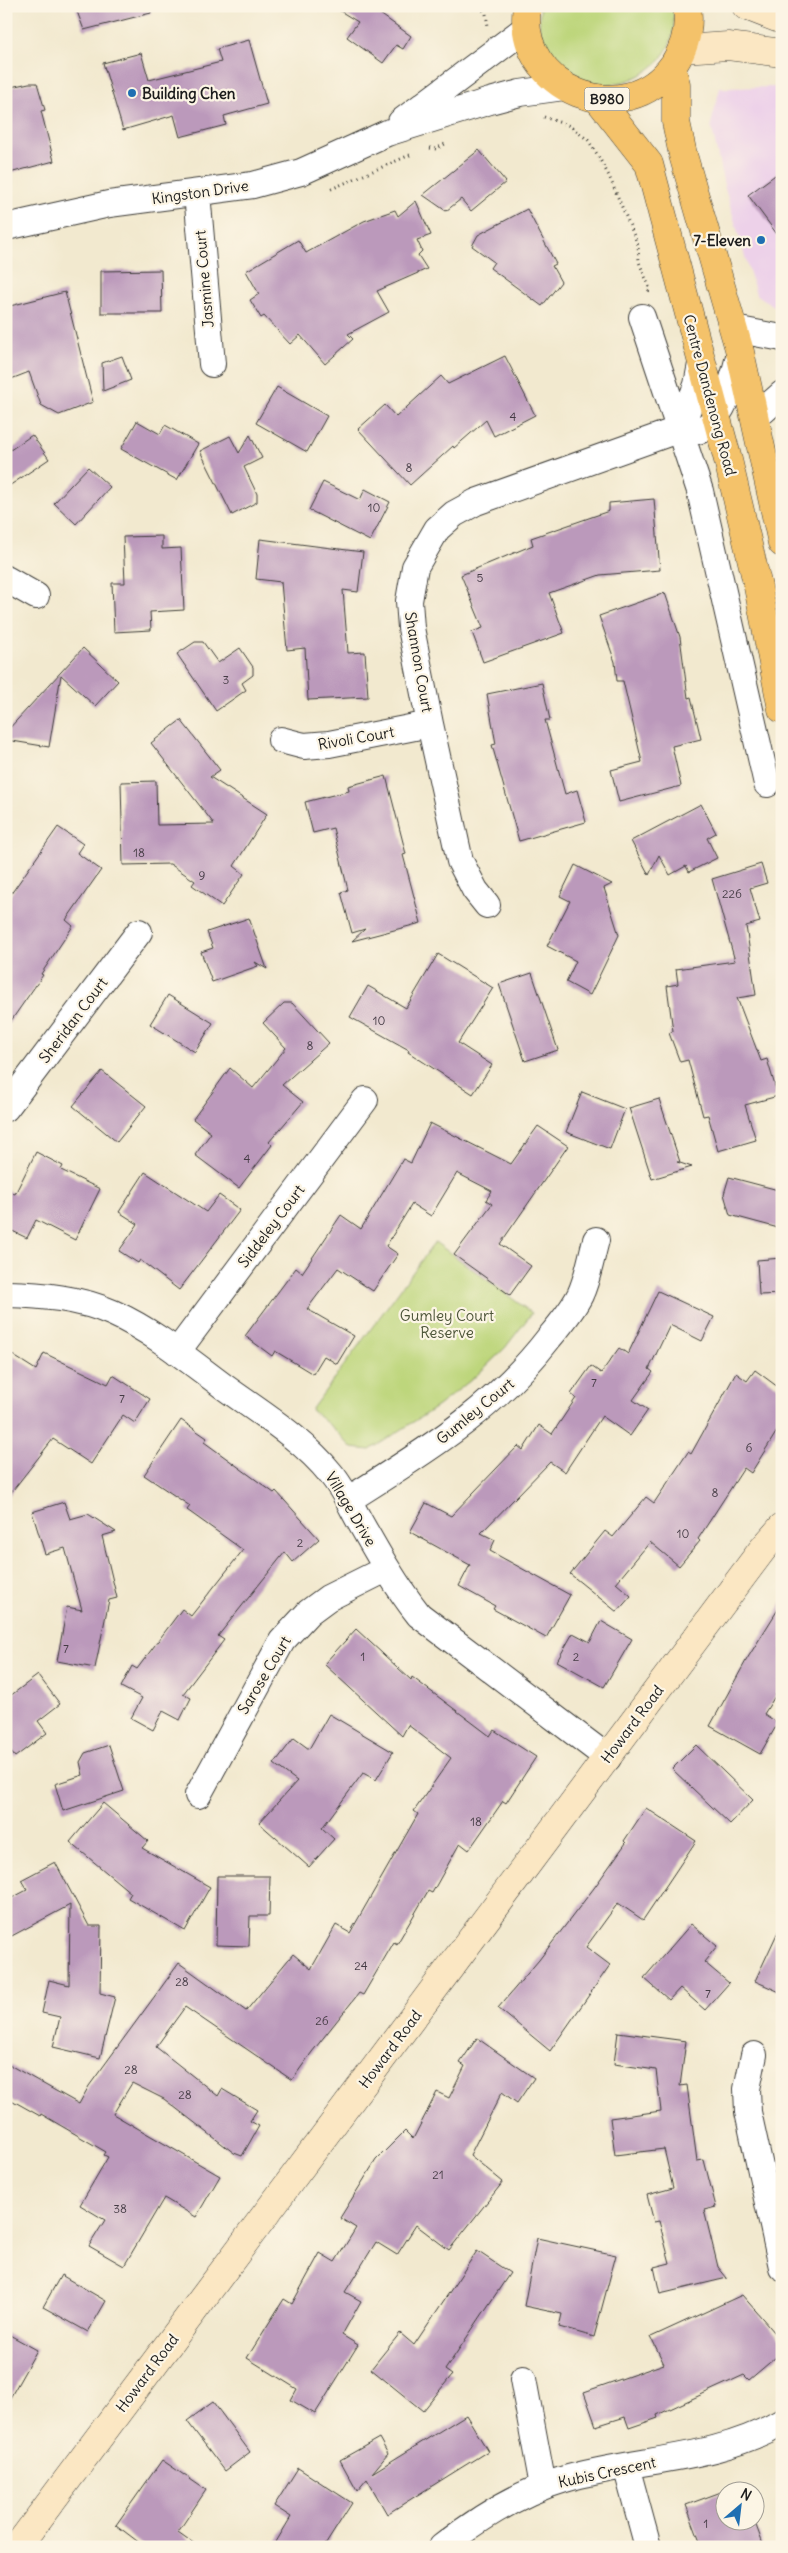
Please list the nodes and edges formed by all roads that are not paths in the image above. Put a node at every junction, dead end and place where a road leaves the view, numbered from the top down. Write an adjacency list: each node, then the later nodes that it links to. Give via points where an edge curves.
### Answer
1 (687, 6): 6 (main road, via 687,30)
2 (746, 6): 4 (main road)
3 (522, 15): 7 (main road, B980, via 530,46 539,62); 9 (street, Kingston Drive)
4 (782, 20)
5 (782, 52): 6 (main road, via 728,46)
6 (676, 59): 8 (main road, B980, via 660,80 638,93); 14 (main road, via 676,122 683,155)
7 (564, 87): 8 (main road, B980); 9 (street, Kingston Drive, via 520,93)
8 (598, 99): 16 (main road, Centre Dandenong Road, via 649,164)
9 (387, 133): 10 (street, Kingston Drive, via 301,172)
10 (197, 193): 11 (street, Kingston Drive, via 109,204); 15 (street, Jasmine Court)
11 (6, 227)
12 (642, 316): 20 (street)
13 (782, 338): 14 (street)
14 (737, 340): 18 (street, Shannon Court, via 733,386); 19 (main road)
15 (212, 364)
16 (702, 364): 18 (main road, Centre Dandenong Road); 20 (street)
17 (782, 394): 19 (street)
18 (715, 418): 20 (street, Shannon Court, via 704,428 688,433); 24 (main road, Centre Dandenong Road, via 758,587)
19 (755, 418): 21 (main road)
20 (680, 429): 25 (street, Shannon Court, via 476,502 454,514 437,529 415,567 409,601); 27 (street, via 700,491)
21 (782, 543)
22 (6, 579): 23 (street)
23 (36, 596)
24 (782, 709)
25 (430, 724): 26 (street, Rivoli Court, via 329,744 304,746); 28 (street, Shannon Court, via 460,860 475,890)
26 (281, 740)
27 (767, 784)
28 (487, 905)
29 (139, 932): 31 (street, Sheridan Court)
30 (365, 1100): 34 (street, Siddeley Court)
31 (6, 1108)
32 (596, 1240): 35 (street, Gumley Court, via 580,1295 518,1377 449,1435)
33 (6, 1294): 34 (street, Village Drive, via 40,1295 82,1302 112,1312)
34 (177, 1352): 35 (street, Village Drive, via 301,1443 332,1475)
35 (348, 1500): 39 (street, Village Drive)
36 (782, 1515): 38 (main road, Howard Road)
37 (782, 1527): 38 (main road, Howard Road)
38 (762, 1550): 40 (main road, Howard Road)
39 (386, 1569): 40 (street, Village Drive, via 403,1595 434,1628); 41 (street, Sarose Court, via 328,1598 309,1612 282,1641)
40 (608, 1758): 48 (main road, Howard Road)
41 (198, 1795)
42 (754, 2055): 43 (street, via 747,2089 748,2112)
43 (782, 2267)
44 (523, 2379): 47 (street)
45 (782, 2422): 46 (street, Kubis Crescent, via 733,2445)
46 (626, 2466): 47 (street, Kubis Crescent); 50 (street)
47 (543, 2486): 49 (street, Kubis Crescent, via 499,2508)
48 (17, 2547)
49 (442, 2547)
50 (648, 2547)

